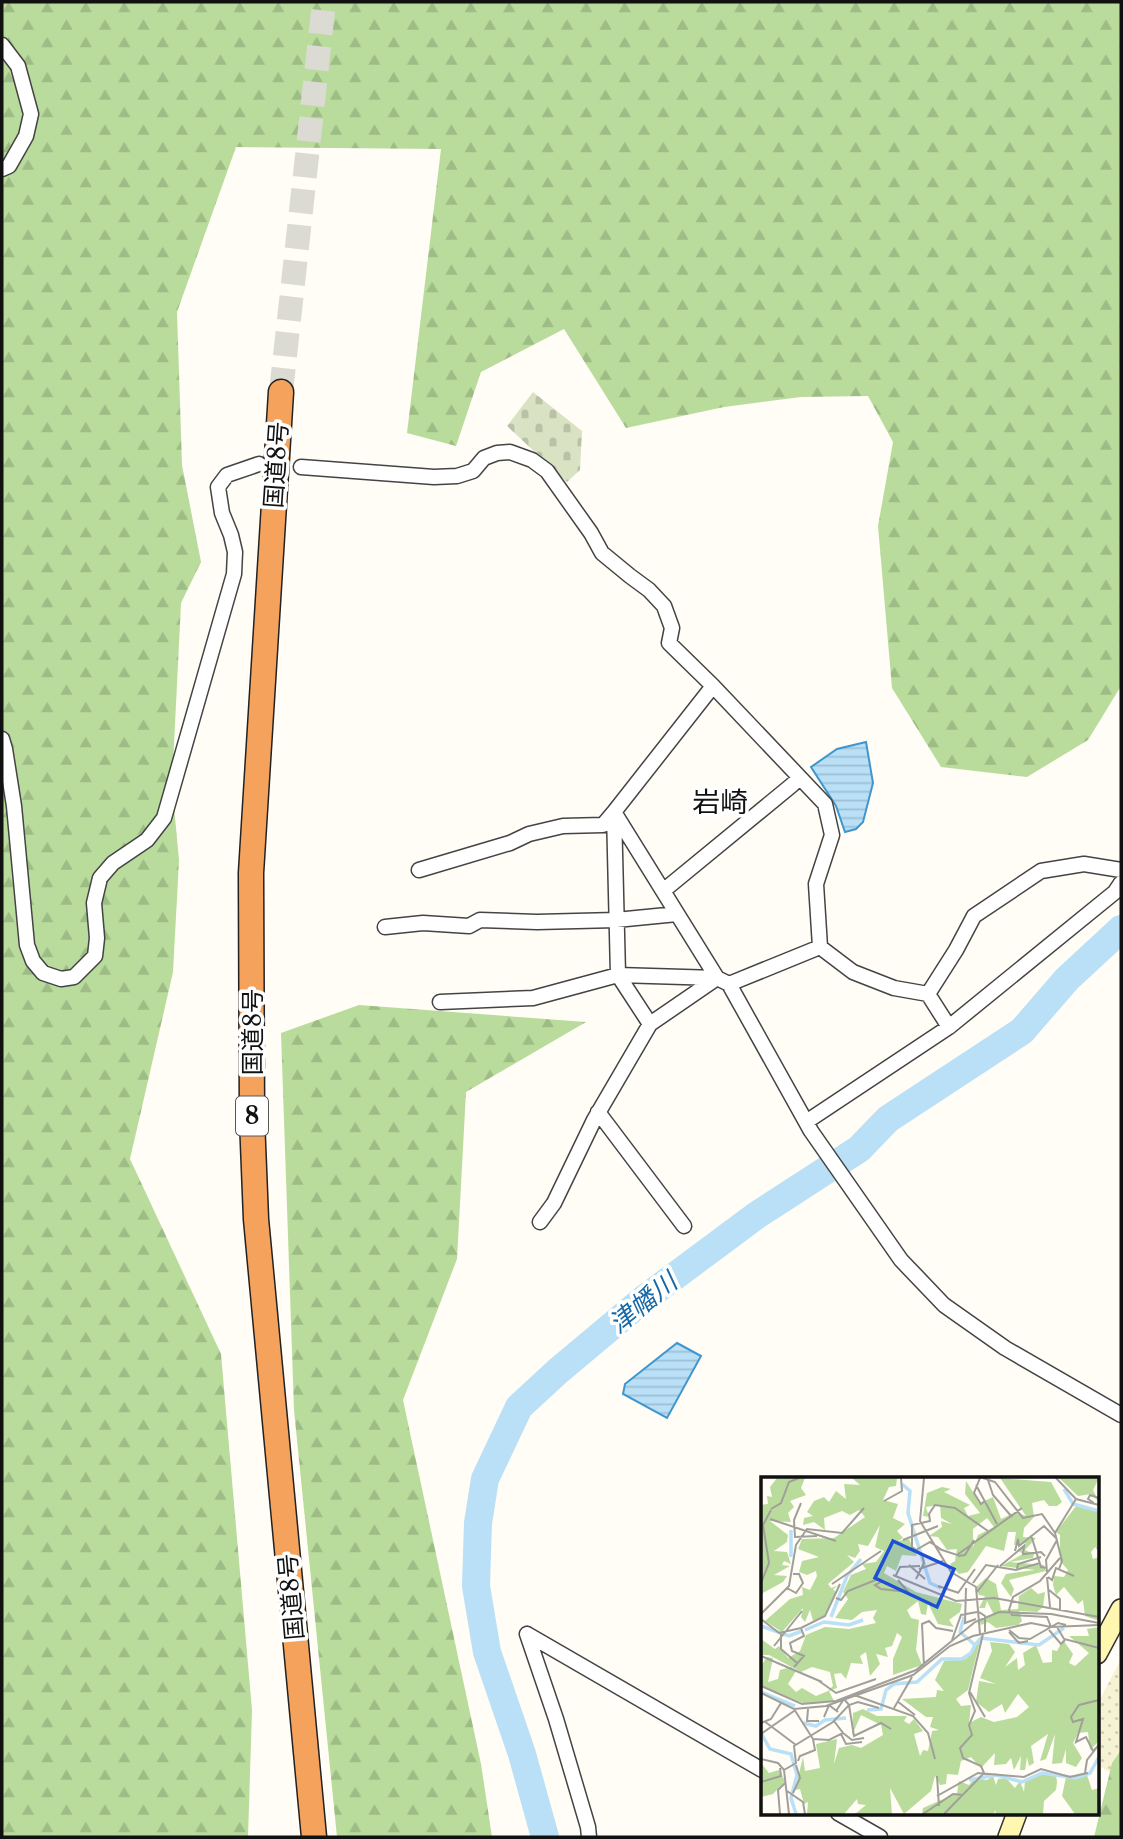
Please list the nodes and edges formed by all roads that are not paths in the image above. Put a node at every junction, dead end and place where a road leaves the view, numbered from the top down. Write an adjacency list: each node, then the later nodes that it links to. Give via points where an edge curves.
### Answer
1 (2, 45): 2 (street, via 18,66 31,114 26,136 9,166)
2 (2, 169)
3 (281, 392): 34 (highway, 国道8号 / 8, via 251,873 252,1119 256,1219)
4 (259, 464): 7 (street, via 228,475 218,487 232,535 234,574 164,818 147,840 100,878 94,903 95,956 74,976 61,979 43,973 27,945 14,806)
5 (301, 467): 6 (street, via 434,477 473,471 496,453 510,452 532,460 547,471 603,553 664,606 672,628 668,643)
6 (713, 687): 8 (street); 9 (street)
7 (2, 739)
8 (799, 778): 13 (street); 17 (street, via 825,804 832,835 816,884)
9 (614, 812): 10 (street, via 603,825 540,831); 13 (street); 15 (street)
10 (419, 870)
11 (1121, 870): 20 (street, via 1084,864 1041,871 974,916)
12 (1121, 883): 23 (street)
13 (663, 891): 14 (street)
14 (677, 914): 15 (street); 19 (street)
15 (616, 920): 16 (street, via 481,920 469,926 423,923); 18 (street)
16 (385, 927)
17 (820, 947): 19 (street); 20 (street, via 853,972 894,988)
18 (618, 975): 19 (street); 21 (street, via 533,998); 22 (street)
19 (723, 981): 22 (street); 25 (street)
20 (928, 994): 23 (street)
21 (440, 1002)
22 (650, 1024): 24 (street)
23 (949, 1027): 25 (street)
24 (598, 1112): 26 (street, via 554,1203); 27 (street)
25 (808, 1126): 28 (street, via 901,1260 944,1305 1005,1348)
26 (540, 1222)
27 (684, 1226)
28 (1121, 1415)
29 (1121, 1609): 30 (main road)
30 (1098, 1652)
31 (761, 1769): 35 (street, via 527,1634)
32 (840, 1814): 36 (street)
33 (1017, 1814): 37 (main road)
34 (314, 1837)
35 (589, 1837)
36 (880, 1837)
37 (1009, 1837)

